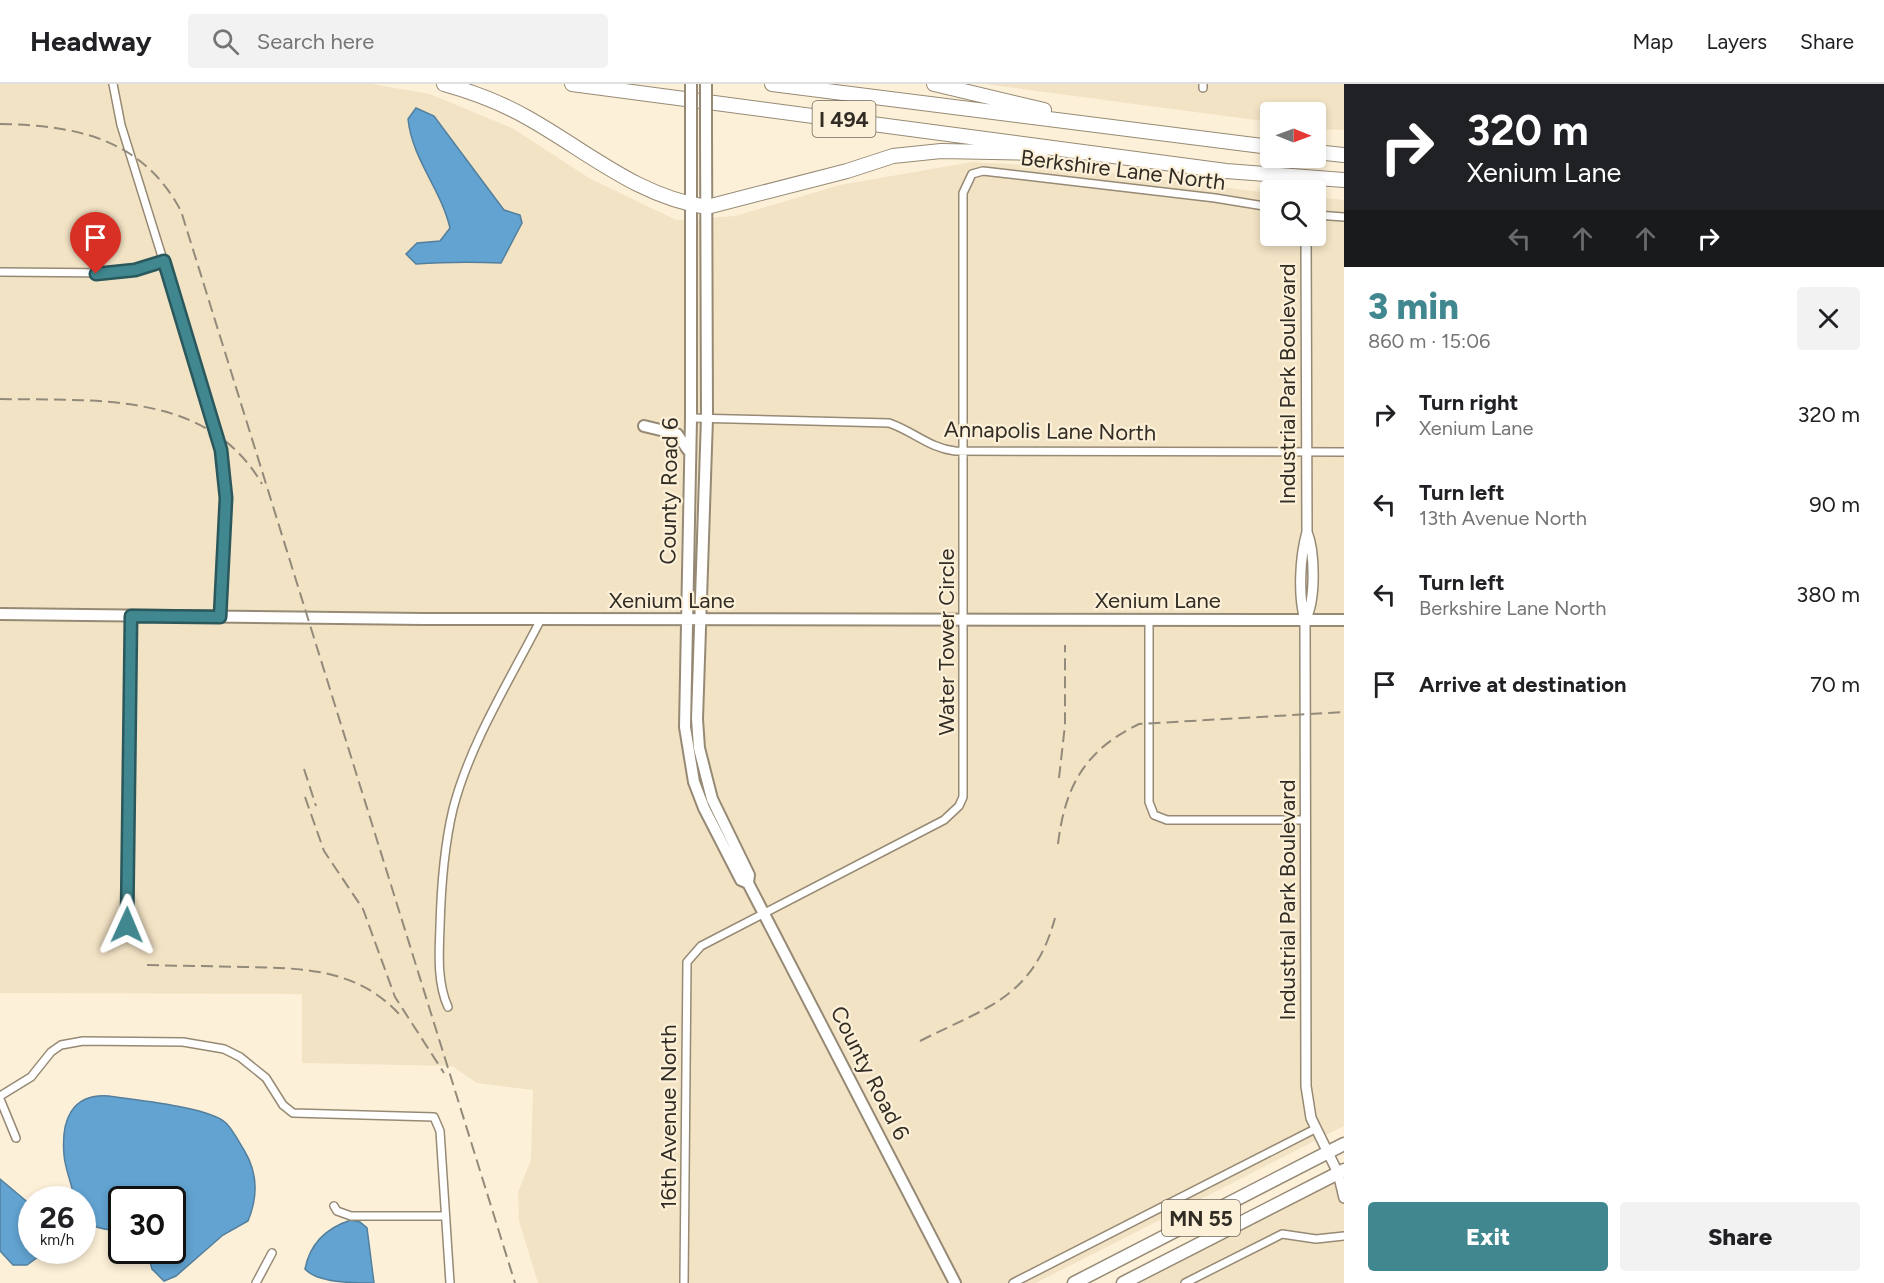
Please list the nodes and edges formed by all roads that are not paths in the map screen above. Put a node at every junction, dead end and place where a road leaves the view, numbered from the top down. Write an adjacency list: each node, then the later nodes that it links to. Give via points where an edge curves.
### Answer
1 (113, 84): 21 (street, via 121,125)
2 (444, 84): 15 (highway, via 474,92 529,118 599,165)
3 (572, 84): 11 (highway, I 494)
4 (691, 84): 15 (main road, County Road 6, bridge)
5 (706, 84): 17 (main road, County Road 6, bridge)
6 (772, 84): 8 (highway, I 494)
7 (934, 84): 8 (highway, via 1009,104 1085,118)
8 (1104, 126): 9 (highway, I 494)
9 (1260, 146)
10 (1326, 153): 12 (highway)
11 (1115, 156): 14 (highway, I 494, via 1226,171); 17 (highway, via 941,151 893,156)
12 (1344, 156)
13 (972, 174): 16 (street, Berkshire Lane North, via 983,171); 26 (street, Water Tower Circle, via 963,193)
14 (1344, 180)
15 (692, 205): 17 (highway); 23 (main road, County Road 6)
16 (1260, 206)
17 (707, 207): 24 (main road, County Road 6)
18 (1326, 215): 19 (street)
19 (1344, 217)
20 (1306, 246): 27 (street, Industrial Park Boulevard)
21 (164, 261): 22 (street, via 116,273); 32 (street, via 221,450 226,498)
22 (0, 272)
23 (691, 418): 24 (street, Annapolis Lane North); 29 (main road, County Road 6)
24 (707, 418): 26 (street, Annapolis Lane North, via 889,423 931,446); 35 (main road, County Road 6)
25 (644, 426): 29 (main road, via 677,435)
26 (964, 451): 27 (street, Annapolis Lane North); 36 (street, Water Tower Circle)
27 (1306, 452): 28 (street, Annapolis Lane North); 38 (street, Industrial Park Boulevard, via 1307,532 1302,606)
28 (1344, 452)
29 (690, 454): 34 (main road, County Road 6)
30 (0, 614): 31 (main road, Xenium Lane)
31 (131, 616): 32 (main road, Xenium Lane); 43 (street)
32 (220, 617): 33 (main road, Xenium Lane)
33 (541, 619): 34 (main road, Xenium Lane); 45 (street, via 474,753 454,808 440,903 441,992)
34 (686, 619): 35 (main road, Xenium Lane); 41 (main road, County Road 6, via 685,727 694,782 721,844 741,880)
35 (698, 619): 36 (main road, Xenium Lane); 41 (main road, County Road 6, via 699,748 712,799 749,875)
36 (964, 619): 37 (main road, Xenium Lane); 42 (street, Water Tower Circle, via 964,787 959,806 945,820)
37 (1149, 620): 38 (main road, Xenium Lane); 40 (street, via 1149,802 1154,815 1167,820)
38 (1305, 620): 39 (main road, Xenium Lane); 40 (street, Industrial Park Boulevard)
39 (1344, 620)
40 (1306, 820): 47 (street, Industrial Park Boulevard, via 1306,1086 1308,1110)
41 (748, 882): 42 (main road, County Road 6)
42 (765, 913): 44 (street, Water Tower Circle); 60 (main road, County Road 6)
43 (127, 925)
44 (692, 954): 59 (street, 16th Avenue North, via 687,962)
45 (448, 1007)
46 (0, 1098): 48 (street); 54 (street, via 31,1077 61,1045 83,1041 183,1042 224,1049 266,1078 283,1105 293,1113 434,1117 440,1131)
47 (1316, 1129): 50 (street, Industrial Park Boulevard); 61 (street)
48 (16, 1138)
49 (1344, 1144): 50 (highway, MN 55)
50 (1327, 1152): 51 (street, Industrial Park Boulevard); 62 (highway, MN 55)
51 (1342, 1174): 52 (street, Industrial Park Boulevard); 63 (highway, MN 55)
52 (1344, 1198)
53 (334, 1206): 54 (street, via 351,1216)
54 (445, 1216): 58 (street)
55 (1344, 1236): 64 (street, via 1316,1239 1282,1234)
56 (272, 1252): 57 (street)
57 (256, 1283)
58 (450, 1283)
59 (684, 1283)
60 (956, 1283)
61 (1013, 1283)
62 (1074, 1283)
63 (1123, 1283)
64 (1185, 1283)

